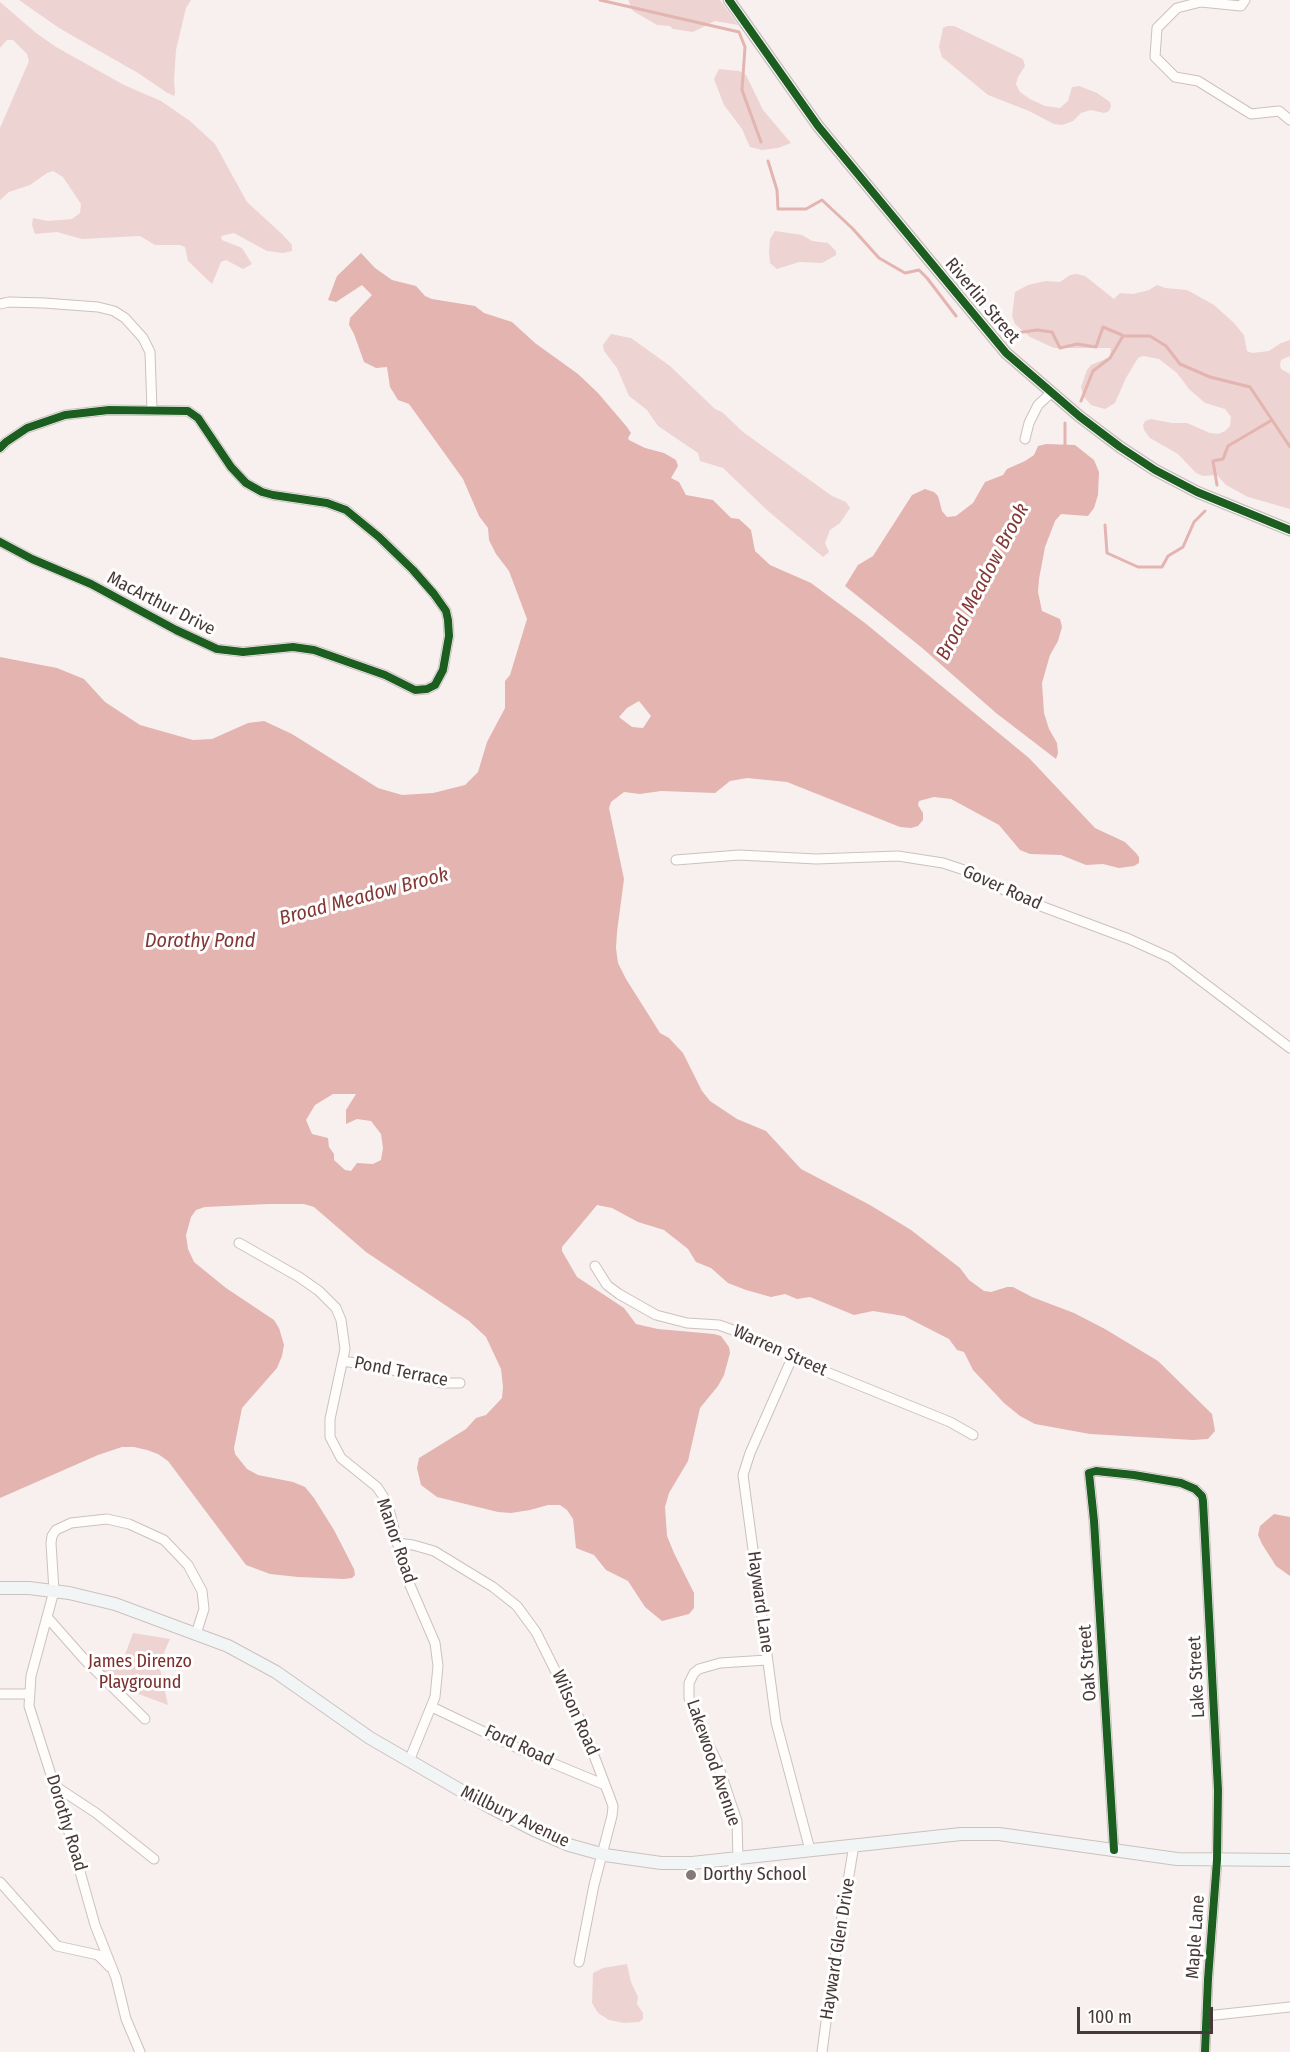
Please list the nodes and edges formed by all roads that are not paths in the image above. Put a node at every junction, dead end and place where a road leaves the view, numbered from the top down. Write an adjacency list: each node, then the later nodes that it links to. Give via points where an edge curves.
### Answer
1 (729, 0): 5 (street, Riverlin Street, via 819,126 879,201 1006,354)
2 (1245, 0): 3 (street, via 1241,6 1201,2 1177,8 1157,28 1155,57 1175,77 1198,81 1251,114 1279,111)
3 (1290, 120)
4 (0, 304): 6 (street, via 98,307 125,318 150,352)
5 (1051, 393): 7 (street, via 1038,405); 9 (street, Riverlin Street, via 1155,470 1197,492)
6 (152, 410): 8 (street, via 65,415 27,428); 10 (street, MacArthur Drive, via 193,413 246,483 273,495 327,503 346,510 413,570 446,611 448,620 446,657 435,685 415,690 357,664 304,648 243,652 210,647 91,584)
7 (1025, 439)
8 (0, 448)
9 (1290, 530)
10 (0, 542)
11 (676, 860): 12 (street, Gover Road, via 739,855 816,859 898,856 943,863 1171,958)
12 (1290, 1048)
13 (239, 1243): 16 (street, Manor Road, via 329,1299 341,1320 345,1340)
14 (595, 1266): 15 (street, Warren Street, via 613,1290 657,1315 687,1323 719,1325)
15 (792, 1358): 18 (street, Warren Street); 25 (street, Hayward Lane, via 743,1475)
16 (343, 1361): 17 (street, Pond Terrace, via 442,1383); 20 (street, Manor Road, via 330,1437 341,1458 383,1496)
17 (460, 1383)
18 (973, 1435)
19 (1089, 1473): 34 (street, Oak Street); 39 (street, Lake Street, via 1162,1479 1190,1486 1200,1494 1204,1508 1218,1790)
20 (397, 1544): 28 (street, Manor Road, via 406,1576 435,1643 438,1677); 31 (street, Wilson Road, via 434,1551 493,1587 525,1615 582,1724)
21 (0, 1588): 22 (main road, Millbury Avenue)
22 (54, 1591): 23 (street, Dorothy Road); 24 (main road, Millbury Avenue, via 115,1604); 24 (street, Dorothy Road, via 52,1536 61,1527 107,1519 129,1524 164,1540 198,1580 204,1609)
23 (47, 1617): 27 (street, Dorothy Road); 29 (street)
24 (196, 1634): 30 (main road, Millbury Avenue, via 255,1659)
25 (767, 1660): 35 (street, Hayward Lane, via 776,1722); 38 (street, Lakewood Avenue, via 720,1663 699,1669 689,1683 694,1713 717,1762 736,1821)
26 (0, 1694): 27 (street)
27 (30, 1694): 32 (street, Dorothy Road, via 33,1723)
28 (432, 1707): 30 (street, Manor Road); 31 (street, Ford Road)
29 (145, 1719)
30 (409, 1761): 36 (main road, Millbury Avenue, via 534,1830)
31 (605, 1785): 36 (street, Wilson Road, via 612,1816)
32 (56, 1786): 37 (street); 43 (street, Dorothy Road, via 95,1925)
33 (854, 1845): 34 (main road, Millbury Avenue, via 999,1834); 35 (main road, Millbury Avenue); 47 (street, Hayward Glen Drive)
34 (1114, 1850): 39 (main road, Millbury Avenue)
35 (810, 1851): 38 (main road, Millbury Avenue)
36 (603, 1855): 38 (main road, Millbury Avenue, via 662,1863); 42 (street, Wilson Road)
37 (153, 1859)
38 (738, 1859)
39 (1217, 1860): 40 (main road, Millbury Avenue); 45 (street, Maple Lane)
40 (1290, 1860)
41 (0, 1882): 43 (street, via 57,1946 98,1955)
42 (579, 1962)
43 (114, 1971): 46 (street, Dorothy Road, via 126,2019)
44 (1290, 2007): 45 (street)
45 (1206, 2016): 48 (street, Maple Lane)
46 (140, 2052)
47 (822, 2052)
48 (1205, 2052)

